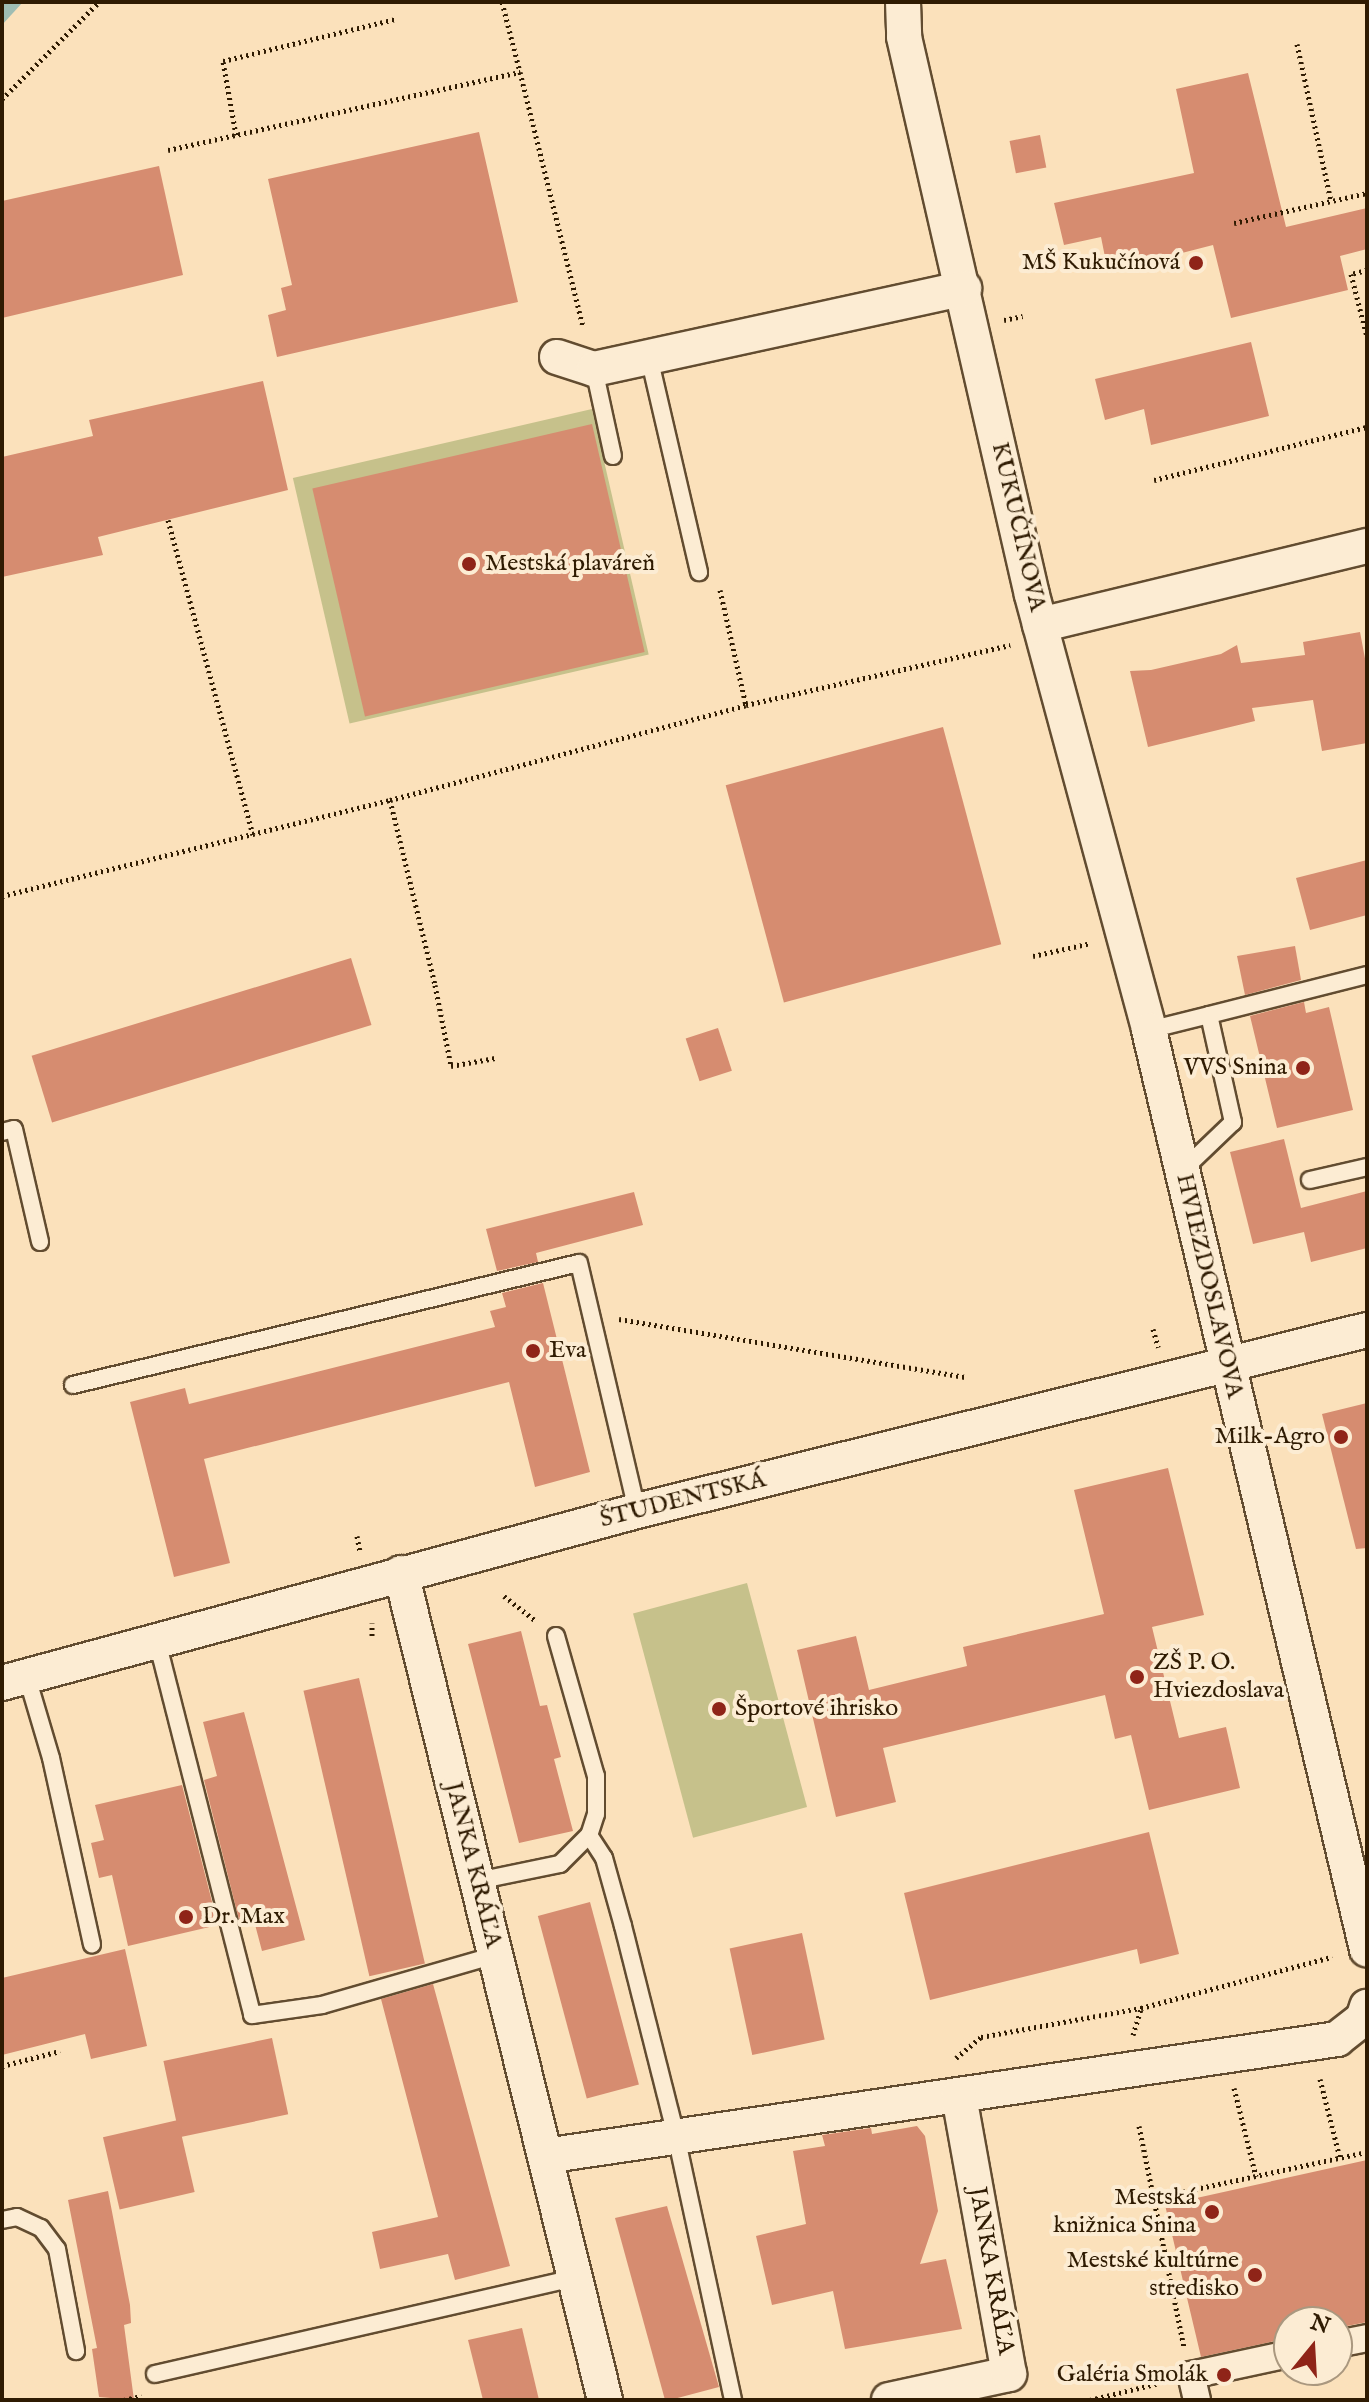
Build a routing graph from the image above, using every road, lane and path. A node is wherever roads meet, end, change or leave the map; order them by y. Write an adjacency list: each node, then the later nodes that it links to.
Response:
1 (99, 2): 7 (path)
2 (502, 2): 6 (path)
3 (903, 2): 14 (street, KUKUČÍNOVA)
4 (395, 19): 8 (path)
5 (1297, 44): 11 (path)
6 (520, 72): 8 (path); 18 (path)
7 (2, 99)
8 (236, 135): 9 (path)
9 (168, 150)
10 (1367, 193): 11 (path)
11 (1331, 201): 12 (path)
12 (1234, 223)
13 (1367, 270): 15 (path)
14 (964, 288): 17 (street); 25 (street, KUKUČÍNOVA)
15 (1367, 337)
16 (557, 357): 18 (street)
17 (649, 357): 18 (street); 24 (lane)
18 (594, 369): 20 (lane)
19 (1367, 427): 21 (path)
20 (613, 456)
21 (1154, 480)
22 (168, 520): 27 (path)
23 (1367, 546): 25 (street, KUKUČÍNOVA)
24 (699, 572)
25 (1042, 631): 26 (path); 31 (street, HVIEZDOSLAVOVA)
26 (390, 800): 27 (path); 32 (path)
27 (253, 835): 28 (path)
28 (2, 896)
29 (1367, 975): 30 (lane)
30 (1209, 1015): 31 (lane); 35 (lane)
31 (1149, 1030): 35 (street, HVIEZDOSLAVOVA)
32 (495, 1058)
33 (2, 1132): 37 (lane)
34 (1367, 1167): 36 (lane)
35 (1182, 1171): 42 (street, HVIEZDOSLAVOVA)
36 (1310, 1180)
37 (40, 1242)
38 (591, 1315): 43 (path); 44 (lane); 45 (lane)
39 (1153, 1329): 41 (path)
40 (1367, 1330): 42 (street, ŠTUDENTSKÁ)
41 (1159, 1349)
42 (1227, 1365): 45 (street, ŠTUDENTSKÁ); 57 (street, HVIEZDOSLAVOVA)
43 (965, 1377)
44 (73, 1385)
45 (637, 1511): 46 (street, ŠTUDENTSKÁ)
46 (401, 1573): 51 (street, ŠTUDENTSKÁ); 54 (street, JANKA KRÁĽA)
47 (504, 1596): 50 (path)
48 (372, 1623): 49 (path)
49 (372, 1636)
50 (556, 1636): 53 (lane)
51 (157, 1641): 52 (street, ŠTUDENTSKÁ); 58 (lane)
52 (14, 1680): 56 (lane)
53 (589, 1835): 54 (lane); 68 (lane)
54 (477, 1881): 58 (street, JANKA KRÁĽA)
55 (1331, 1941): 60 (path)
56 (92, 1945)
57 (1367, 1949)
58 (495, 1955): 70 (street, JANKA KRÁĽA)
59 (1367, 2007): 61 (street)
60 (1141, 2008): 62 (path); 66 (path)
61 (1325, 2041): 64 (street); 71 (path)
62 (1130, 2043)
63 (60, 2051): 65 (path)
64 (1227, 2056): 66 (street); 72 (path)
65 (2, 2066)
66 (954, 2079): 68 (street); 82 (street, JANKA KRÁĽA)
67 (1139, 2126): 73 (path)
68 (676, 2136): 70 (street); 81 (lane)
69 (1367, 2152): 71 (path)
70 (545, 2156): 75 (street, JANKA KRÁĽA)
71 (1340, 2158): 72 (path)
72 (1256, 2176): 73 (path)
73 (1154, 2198): 79 (path)
74 (2, 2220): 76 (lane)
75 (575, 2278): 78 (lane); 80 (street, JANKA KRÁĽA)
76 (76, 2351)
77 (1273, 2360): 79 (street)
78 (155, 2374)
79 (1194, 2388): 83 (path)
80 (605, 2400)
81 (733, 2400)
82 (889, 2400)
83 (1090, 2400)

